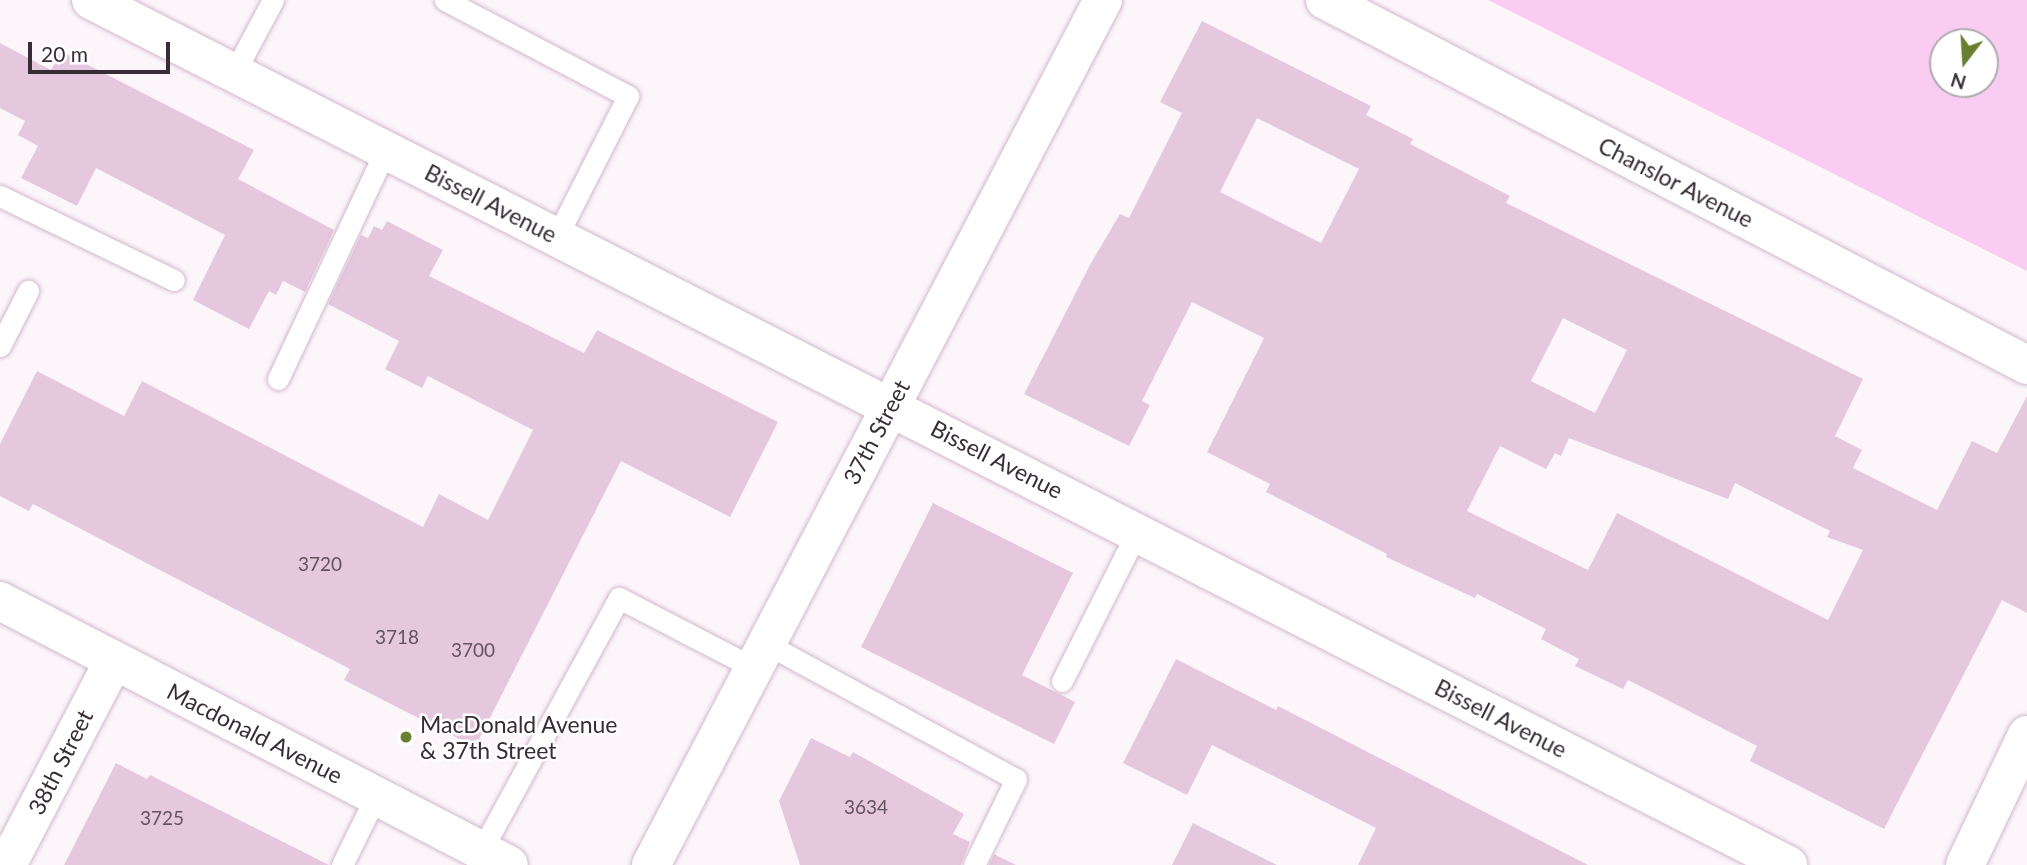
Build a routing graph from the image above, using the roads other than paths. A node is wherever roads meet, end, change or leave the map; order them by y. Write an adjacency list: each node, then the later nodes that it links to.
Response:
1 (91, 0): 6 (street, Bissell Avenue)
2 (273, 0): 6 (lane)
3 (445, 0): 9 (lane)
4 (1103, 0): 15 (street, 37th Street)
5 (1325, 0): 13 (street, Chanslor Avenue)
6 (234, 73): 7 (street, Bissell Avenue)
7 (386, 149): 9 (street, Bissell Avenue); 14 (lane)
8 (0, 196): 10 (lane)
9 (557, 236): 15 (street, Bissell Avenue)
10 (174, 280)
11 (28, 291): 12 (lane)
12 (0, 346)
13 (2027, 365)
14 (278, 379)
15 (891, 405): 16 (street, Bissell Avenue); 18 (street, 37th Street)
16 (1137, 532): 20 (lane); 28 (street, Bissell Avenue)
17 (0, 601): 19 (street, Macdonald Avenue)
18 (759, 655): 23 (lane); 26 (street, 37th Street); 27 (lane)
19 (114, 660): 22 (street, Macdonald Avenue); 24 (street, 38th Street)
20 (1062, 681)
21 (2027, 735): 29 (street)
22 (376, 796): 23 (street, Macdonald Avenue); 25 (lane)
23 (495, 858)
24 (7, 865)
25 (342, 865)
26 (651, 865)
27 (974, 865)
28 (1788, 865)
29 (1965, 865)

